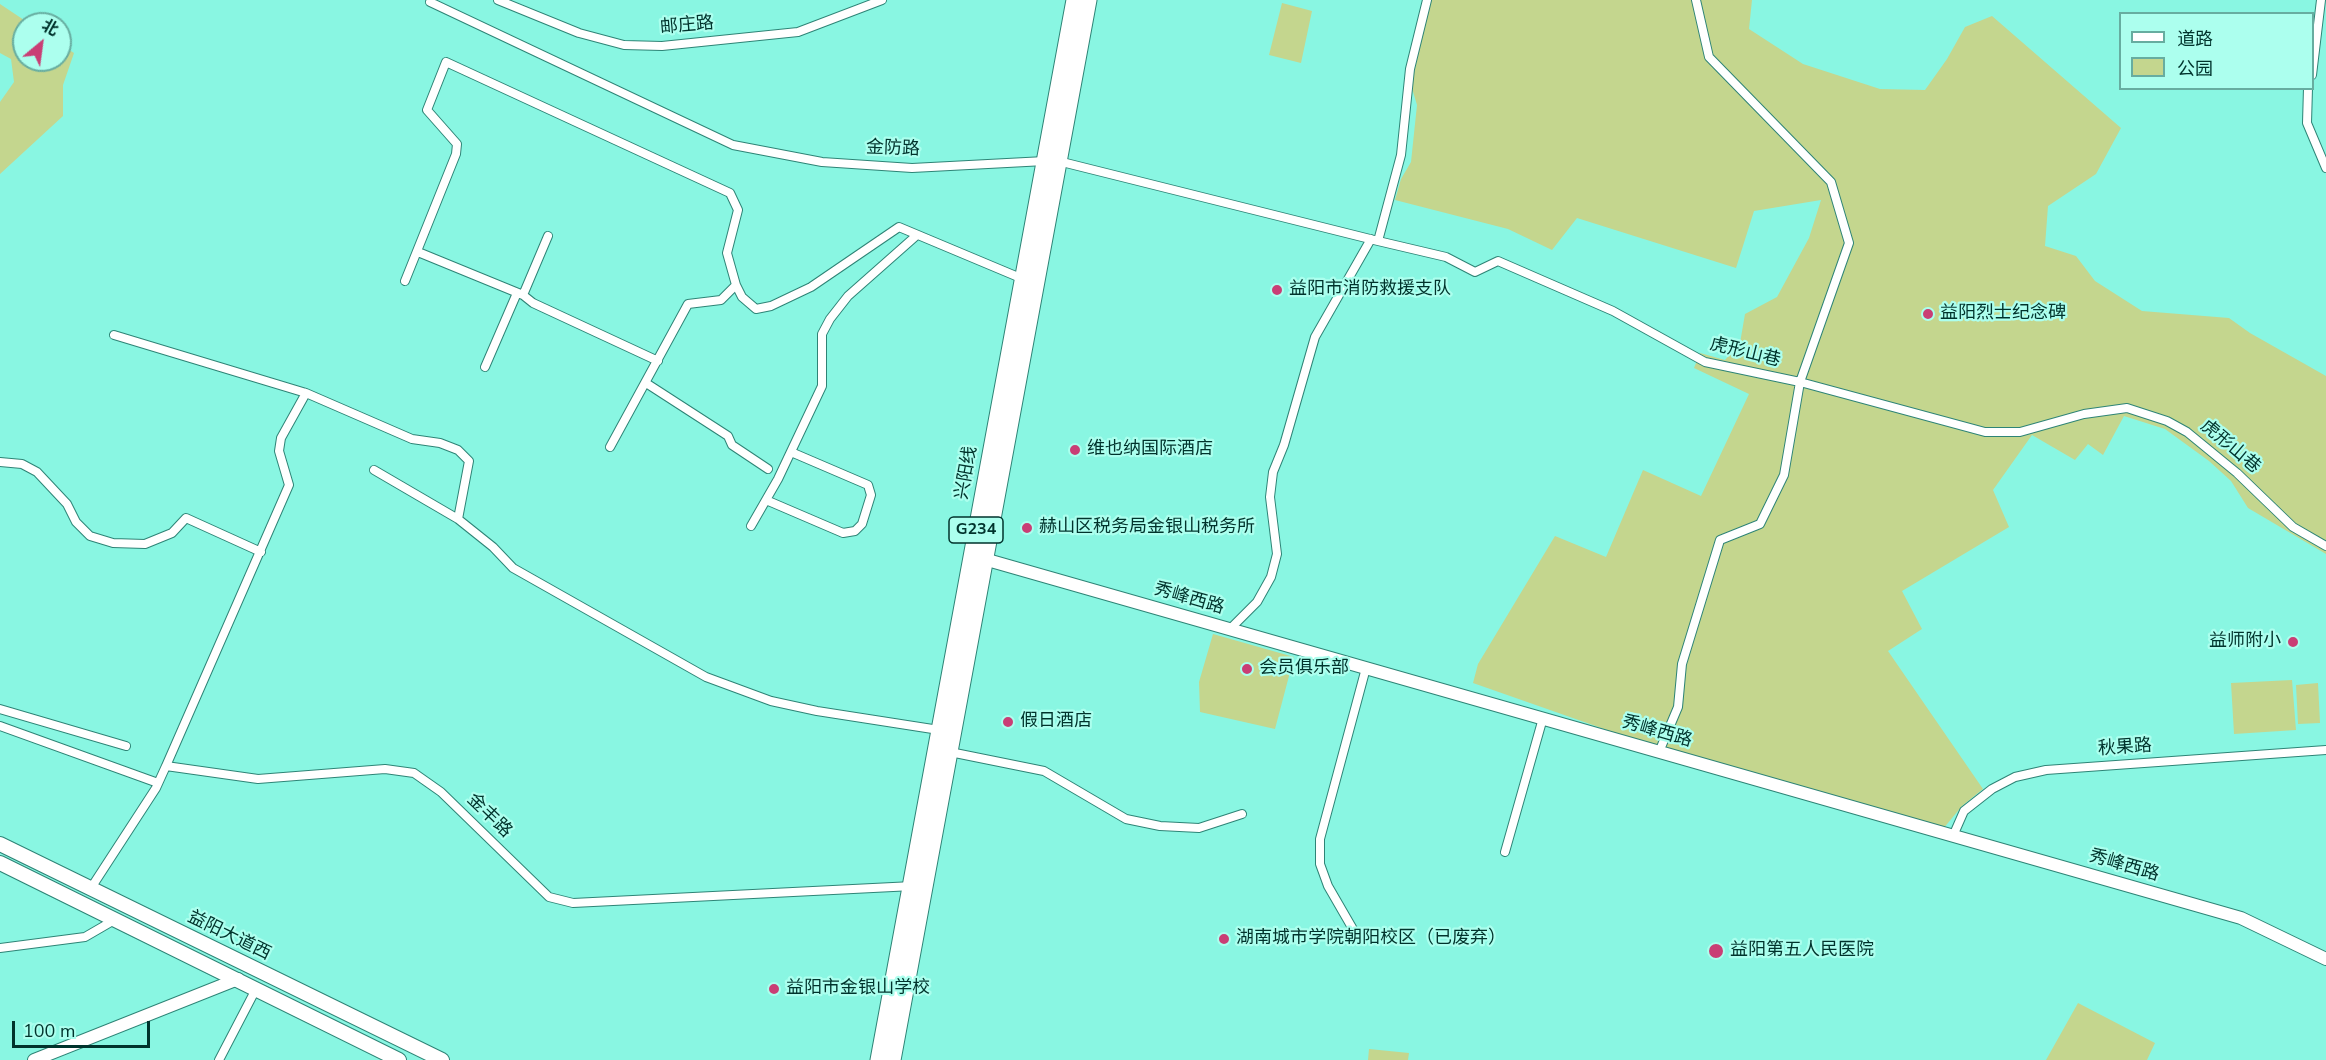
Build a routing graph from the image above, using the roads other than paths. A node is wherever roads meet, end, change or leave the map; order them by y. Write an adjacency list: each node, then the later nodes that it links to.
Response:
1 (498, 0): 2 (street, 邮庄路)
2 (881, 0)
3 (1074, 0): 11 (highway, 兴阳线 / G234)
4 (1089, 0): 11 (highway, 兴阳线 / G234)
5 (1427, 0): 15 (street)
6 (1696, 0): 24 (street)
7 (2321, 0): 9 (street)
8 (430, 1): 11 (street, 金防路)
9 (2314, 66)
10 (2308, 90): 12 (street)
11 (1052, 161): 15 (street, 金防路); 17 (highway, 兴阳线 / G234); 37 (highway, 兴阳线 / G234)
12 (2326, 168)
13 (917, 235): 17 (street); 19 (street); 28 (street)
14 (548, 236): 20 (street)
15 (1375, 240): 24 (street, 虎形山巷); 38 (street)
16 (418, 252): 18 (street); 19 (street); 20 (street)
17 (1023, 279): 37 (highway, 兴阳线 / G234)
18 (405, 281)
19 (736, 285): 22 (street)
20 (520, 294): 22 (street); 23 (street)
21 (114, 335): 26 (street)
22 (658, 361): 25 (street)
23 (485, 368)
24 (1800, 382): 35 (street, 虎形山巷); 47 (street)
25 (646, 383): 27 (street); 30 (street)
26 (306, 393): 33 (street); 36 (street)
27 (610, 447)
28 (791, 452): 32 (street); 32 (street)
29 (0, 462): 36 (street)
30 (768, 469)
31 (374, 470): 33 (street)
32 (766, 500): 34 (street)
33 (458, 519): 43 (street)
34 (751, 526)
35 (2326, 546)
36 (261, 552): 48 (street)
37 (978, 558): 38 (street, 秀峰西路); 43 (highway, 兴阳线 / G234); 46 (highway, 兴阳线 / G234)
38 (1230, 629): 39 (street, 秀峰西路)
39 (1366, 668): 41 (street, 秀峰西路); 58 (street)
40 (0, 709): 44 (street)
41 (1543, 718): 47 (street, 秀峰西路); 53 (street)
42 (0, 726): 49 (street)
43 (939, 730): 55 (highway, 兴阳线 / G234)
44 (126, 746)
45 (2326, 750): 51 (street, 秋果路)
46 (950, 752): 50 (street); 55 (highway, 兴阳线 / G234)
47 (1659, 752): 51 (street, 秀峰西路)
48 (166, 766): 49 (street); 55 (street, 金丰路)
49 (158, 783): 56 (street)
50 (1242, 814)
51 (1953, 836): 60 (street, 秀峰西路)
52 (0, 844): 56 (main road, 益阳大道西)
53 (1505, 852)
54 (0, 863): 57 (main road, 益阳大道西)
55 (918, 886): 68 (highway, 兴阳线 / G234); 69 (highway, 兴阳线 / G234)
56 (91, 888): 67 (main road, 益阳大道西)
57 (116, 920): 59 (street); 61 (main road, 益阳大道西)
58 (1354, 931)
59 (0, 948)
60 (2326, 959)
61 (238, 979): 62 (main road, 益阳大道西); 63 (street)
62 (256, 989): 65 (street); 66 (main road, 益阳大道西)
63 (57, 1056): 64 (street)
64 (34, 1060)
65 (219, 1060)
66 (399, 1060)
67 (442, 1060)
68 (878, 1060)
69 (893, 1060)

